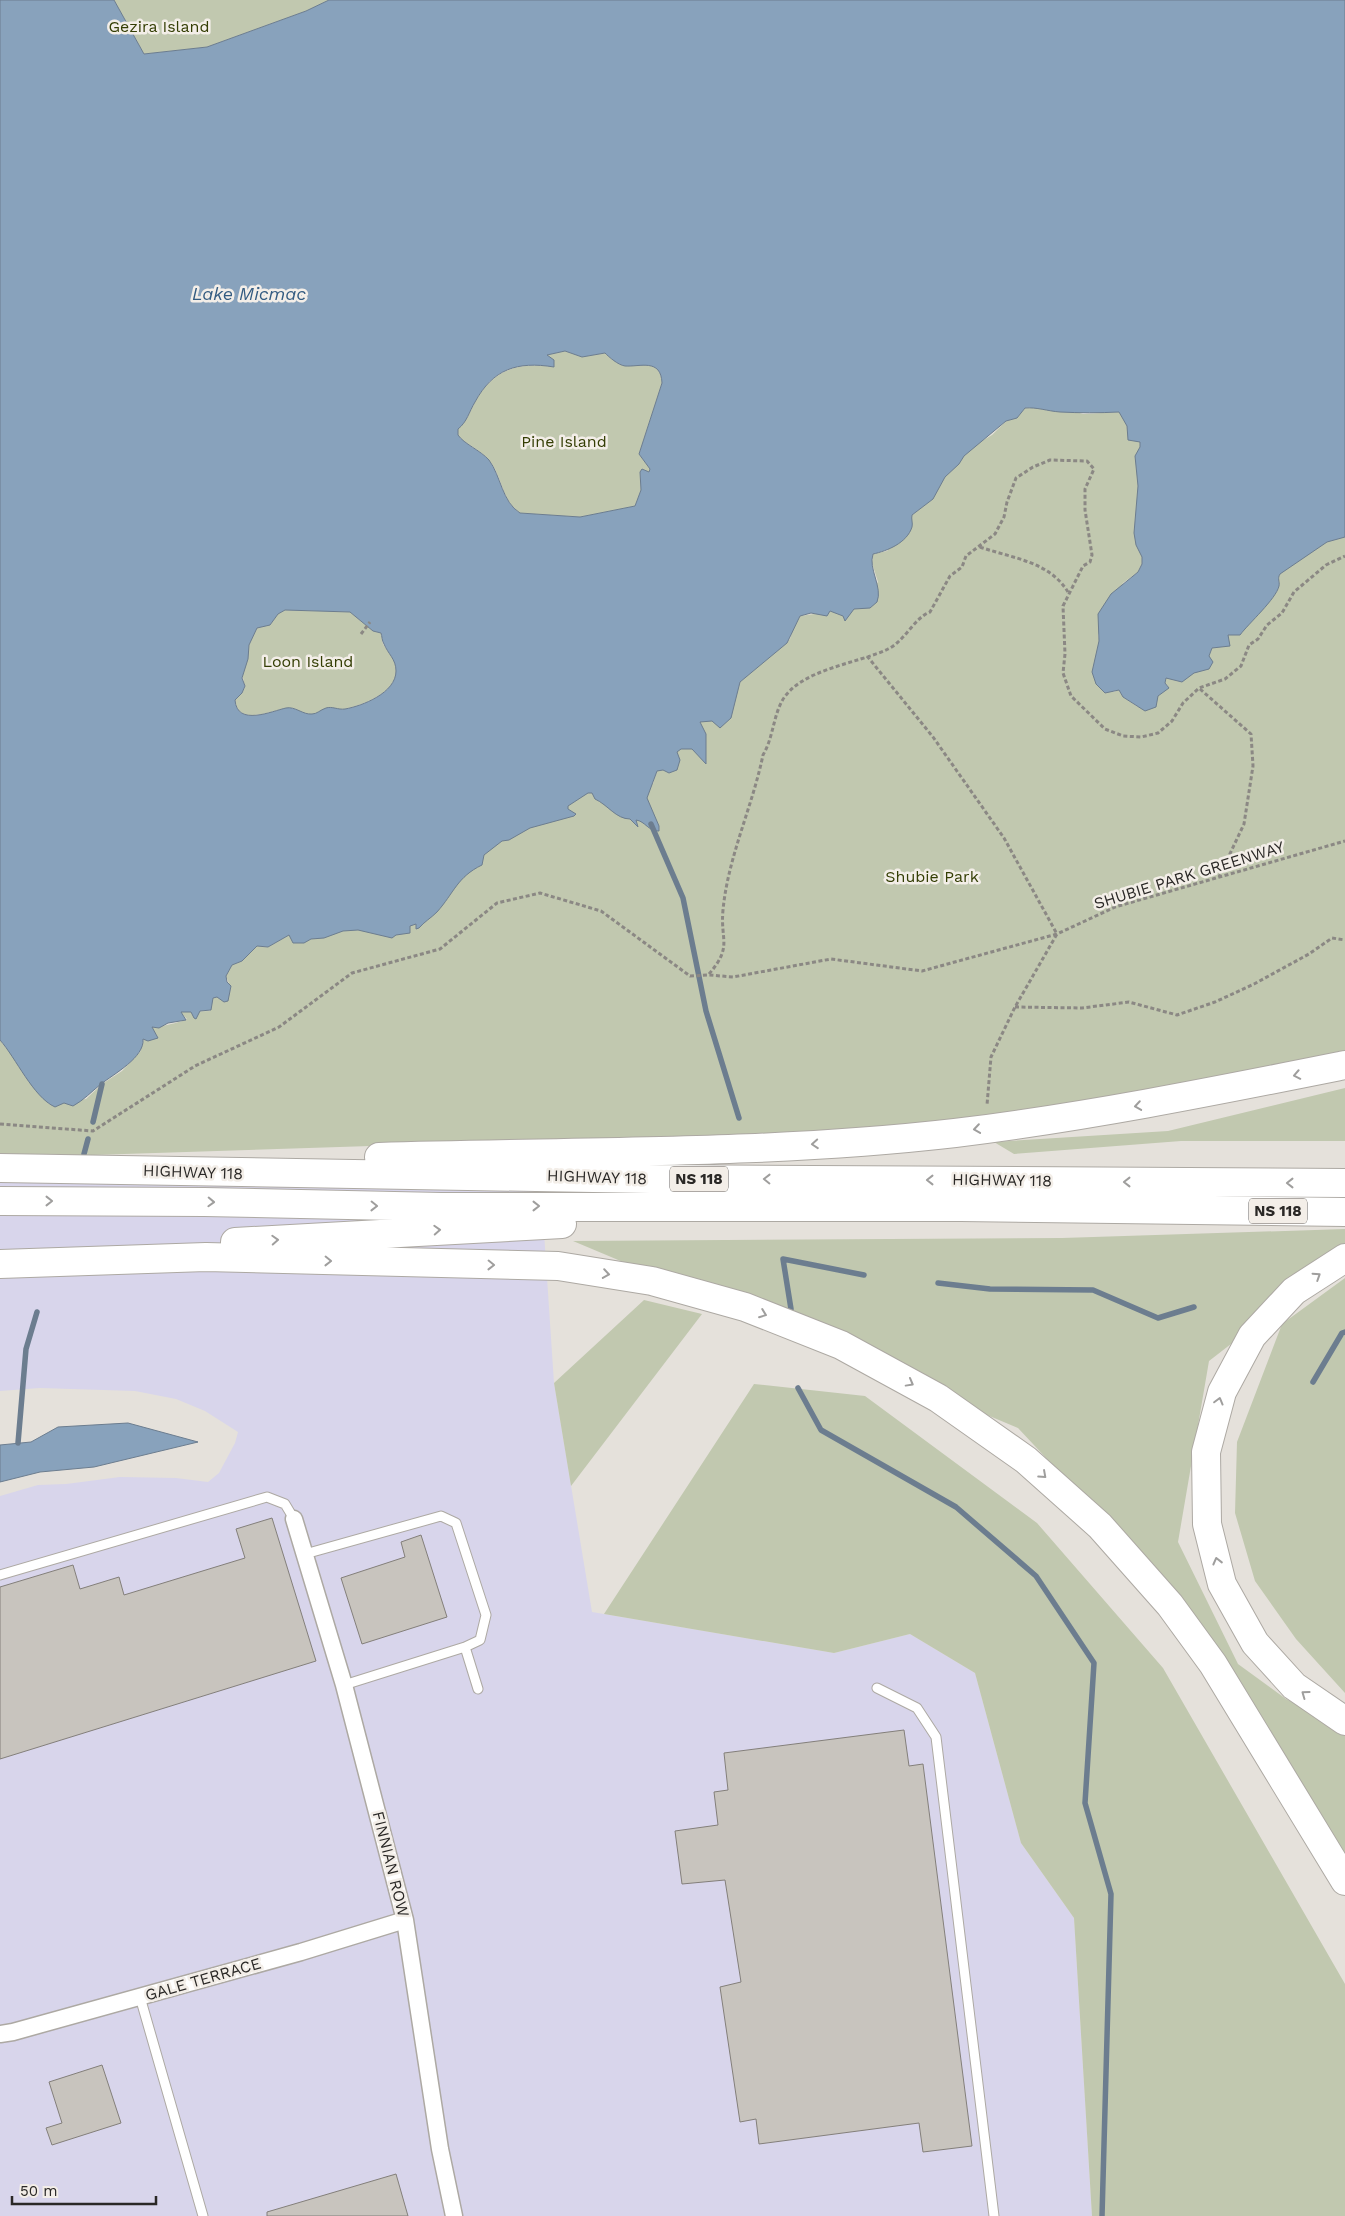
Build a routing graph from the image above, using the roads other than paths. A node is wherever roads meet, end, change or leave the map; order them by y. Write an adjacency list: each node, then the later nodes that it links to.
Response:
1 (1345, 1065): 3 (highway, one-way to 3)
2 (0, 1168): 3 (highway, HIGHWAY 118 / NS 118)
3 (60, 1168): 4 (highway, HIGHWAY 118 / NS 118, one-way to 3)
4 (1343, 1182)
5 (0, 1201): 6 (highway, HIGHWAY 118 / NS 118, one-way to 6)
6 (1211, 1210): 7 (highway, HIGHWAY 118 / NS 118); 9 (highway, one-way to 6)
7 (1345, 1212)
8 (1345, 1258): 18 (highway, one-way to 8)
9 (52, 1261): 10 (highway); 19 (highway, one-way to 19)
10 (0, 1264)
11 (294, 1518): 12 (street, FINNIAN ROW); 13 (lane)
12 (305, 1554): 14 (lane); 15 (street, FINNIAN ROW)
13 (0, 1575)
14 (465, 1648): 15 (lane); 17 (lane)
15 (344, 1685): 20 (street, FINNIAN ROW)
16 (877, 1688): 25 (lane)
17 (478, 1689)
18 (1345, 1721)
19 (1345, 1881)
20 (406, 1920): 21 (street, GALE TERRACE); 24 (street, FINNIAN ROW)
21 (140, 1997): 22 (street, GALE TERRACE); 23 (lane)
22 (0, 2034)
23 (203, 2216)
24 (454, 2216)
25 (994, 2216)

